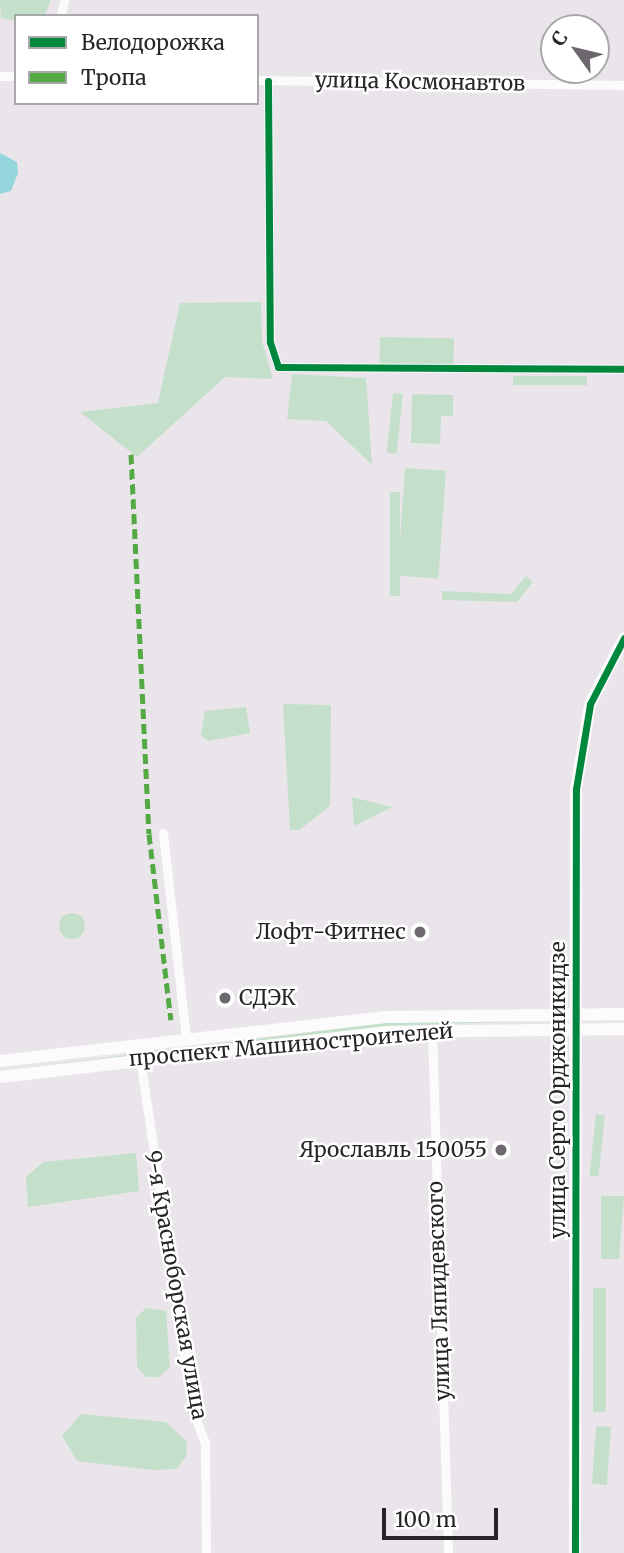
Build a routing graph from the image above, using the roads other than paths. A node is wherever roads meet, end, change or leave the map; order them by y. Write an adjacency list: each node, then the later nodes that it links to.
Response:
1 (259, 80): 2 (street, улица Космонавтов)
2 (268, 80): 3 (street, улица Космонавтов); 4 (street)
3 (624, 85)
4 (624, 369)
5 (624, 638): 7 (main road, улица Серго Орджоникидзе)
6 (163, 833): 12 (street)
7 (575, 1014): 8 (main road, проспект Машиностроителей); 10 (main road, улица Серго Орджоникидзе); 12 (main road, проспект Машиностроителей)
8 (624, 1014)
9 (432, 1029): 10 (main road, проспект Машиностроителей); 13 (main road, проспект Машиностроителей); 17 (street, улица Ляпидевского)
10 (575, 1029): 11 (main road, проспект Машиностроителей); 18 (main road, улица Серго Орджоникидзе)
11 (624, 1029)
12 (186, 1038): 14 (main road, проспект Машиностроителей)
13 (140, 1059): 15 (main road, проспект Машиностроителей); 16 (street, 9-я Красноборская улица)
14 (0, 1062)
15 (0, 1077)
16 (206, 1553)
17 (448, 1553)
18 (575, 1553)

